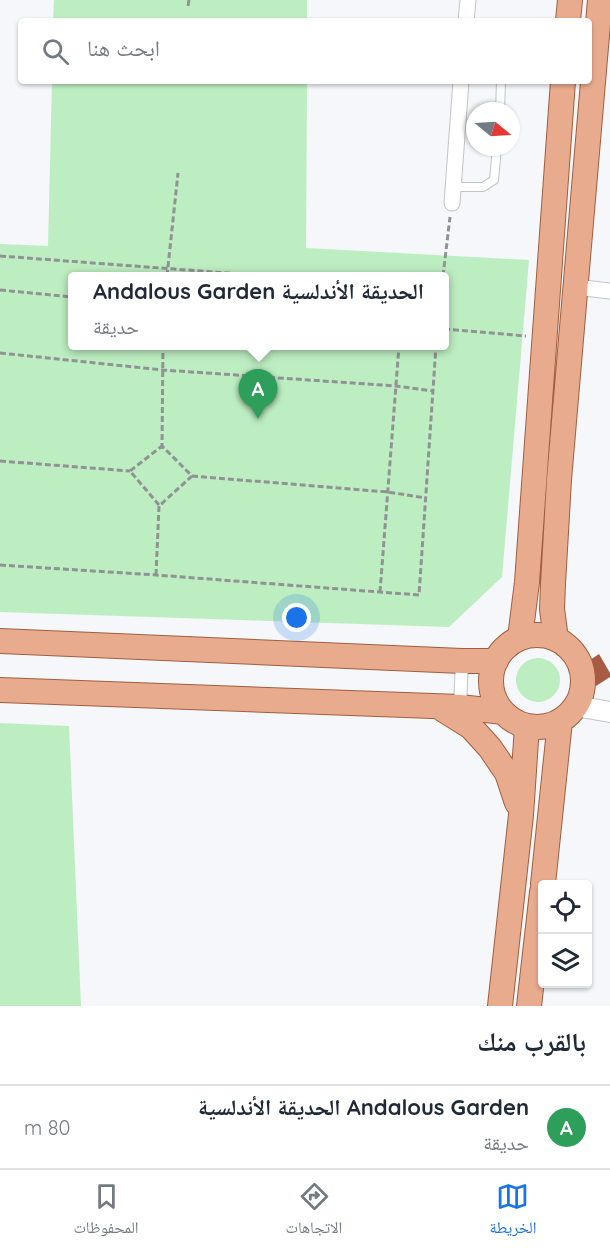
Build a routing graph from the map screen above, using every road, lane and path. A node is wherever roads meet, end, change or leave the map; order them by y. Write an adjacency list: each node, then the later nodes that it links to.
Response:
1 (189, 0): 5 (path)
2 (468, 0): 6 (street)
3 (570, 0): 7 (main road)
4 (600, 0): 8 (main road)
5 (188, 6)
6 (467, 18)
7 (568, 18)
8 (603, 42): 21 (main road)
9 (461, 84): 15 (street)
10 (501, 84): 12 (lane)
11 (563, 84): 26 (main road)
12 (500, 102)
13 (496, 156): 15 (lane)
14 (178, 173): 18 (path)
15 (453, 187): 16 (street)
16 (452, 203): 20 (path)
17 (0, 256): 18 (path)
18 (168, 270): 19 (path)
19 (201, 272)
20 (443, 272)
21 (575, 287): 23 (street); 43 (main road)
22 (0, 290): 24 (path)
23 (610, 291)
24 (68, 297)
25 (449, 329): 26 (path)
26 (545, 338): 43 (main road)
27 (163, 350): 31 (path)
28 (399, 350): 32 (path)
29 (436, 350): 33 (path)
30 (0, 353): 31 (path)
31 (163, 370): 32 (path); 34 (path)
32 (396, 386): 33 (path); 38 (path)
33 (433, 391): 39 (path)
34 (162, 446): 36 (path); 37 (path)
35 (0, 461): 36 (path)
36 (130, 471): 40 (path)
37 (192, 476): 38 (path); 40 (path)
38 (388, 492): 39 (path); 44 (path)
39 (426, 498): 44 (path)
40 (159, 506): 42 (path)
41 (0, 565): 42 (path)
42 (156, 575): 44 (path)
43 (540, 583): 45 (main road); 46 (main road)
44 (380, 592)
45 (520, 638): 46 (main road); 49 (main road)
46 (556, 639): 54 (main road)
47 (0, 641): 48 (main road)
48 (462, 661): 49 (main road); 51 (street)
49 (495, 661): 52 (main road)
50 (0, 690): 51 (main road)
51 (448, 707): 52 (main road); 57 (main road)
52 (503, 712): 55 (main road)
53 (610, 712): 54 (street)
54 (568, 713): 55 (main road); 56 (main road)
55 (526, 726): 56 (main road)
56 (540, 768): 57 (main road); 58 (main road)
57 (520, 815): 60 (main road)
58 (543, 880)
59 (538, 933): 61 (main road)
60 (500, 1006)
61 (529, 1006)

